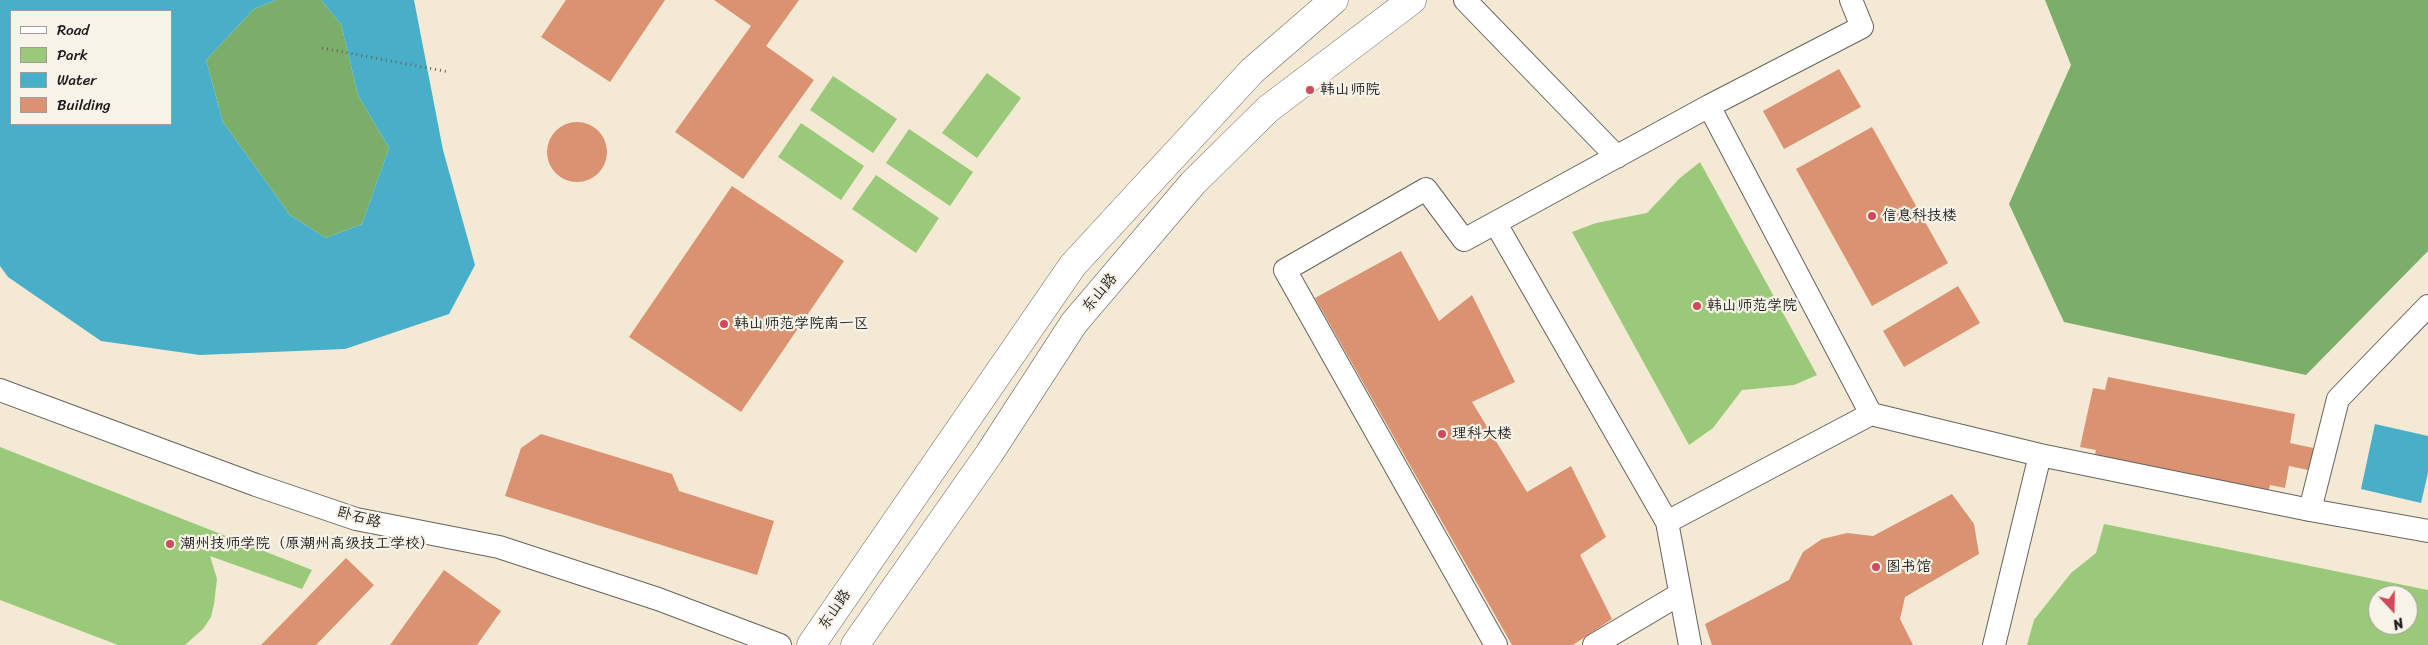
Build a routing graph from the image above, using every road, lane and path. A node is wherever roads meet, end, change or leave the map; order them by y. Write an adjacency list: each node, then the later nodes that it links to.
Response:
1 (1334, 0): 21 (main road, 东山路)
2 (1412, 0): 22 (main road, 东山路)
3 (1465, 0): 8 (street)
4 (1851, 0): 7 (street)
5 (322, 48): 6 (path)
6 (449, 72)
7 (1709, 106): 8 (street); 12 (street)
8 (1617, 157): 9 (street)
9 (1496, 224): 15 (street); 23 (street)
10 (2428, 306): 14 (street)
11 (0, 390): 20 (street, 卧石路)
12 (1871, 414): 13 (street); 15 (street)
13 (2040, 455): 14 (street); 26 (street)
14 (2310, 510): 16 (street)
15 (1667, 522): 19 (street)
16 (2375, 522): 17 (street); 18 (street)
17 (2428, 531)
18 (2428, 542)
19 (1680, 594): 24 (street); 25 (street)
20 (780, 645)
21 (811, 645)
22 (855, 645)
23 (1496, 645)
24 (1594, 645)
25 (1690, 645)
26 (1994, 645)

